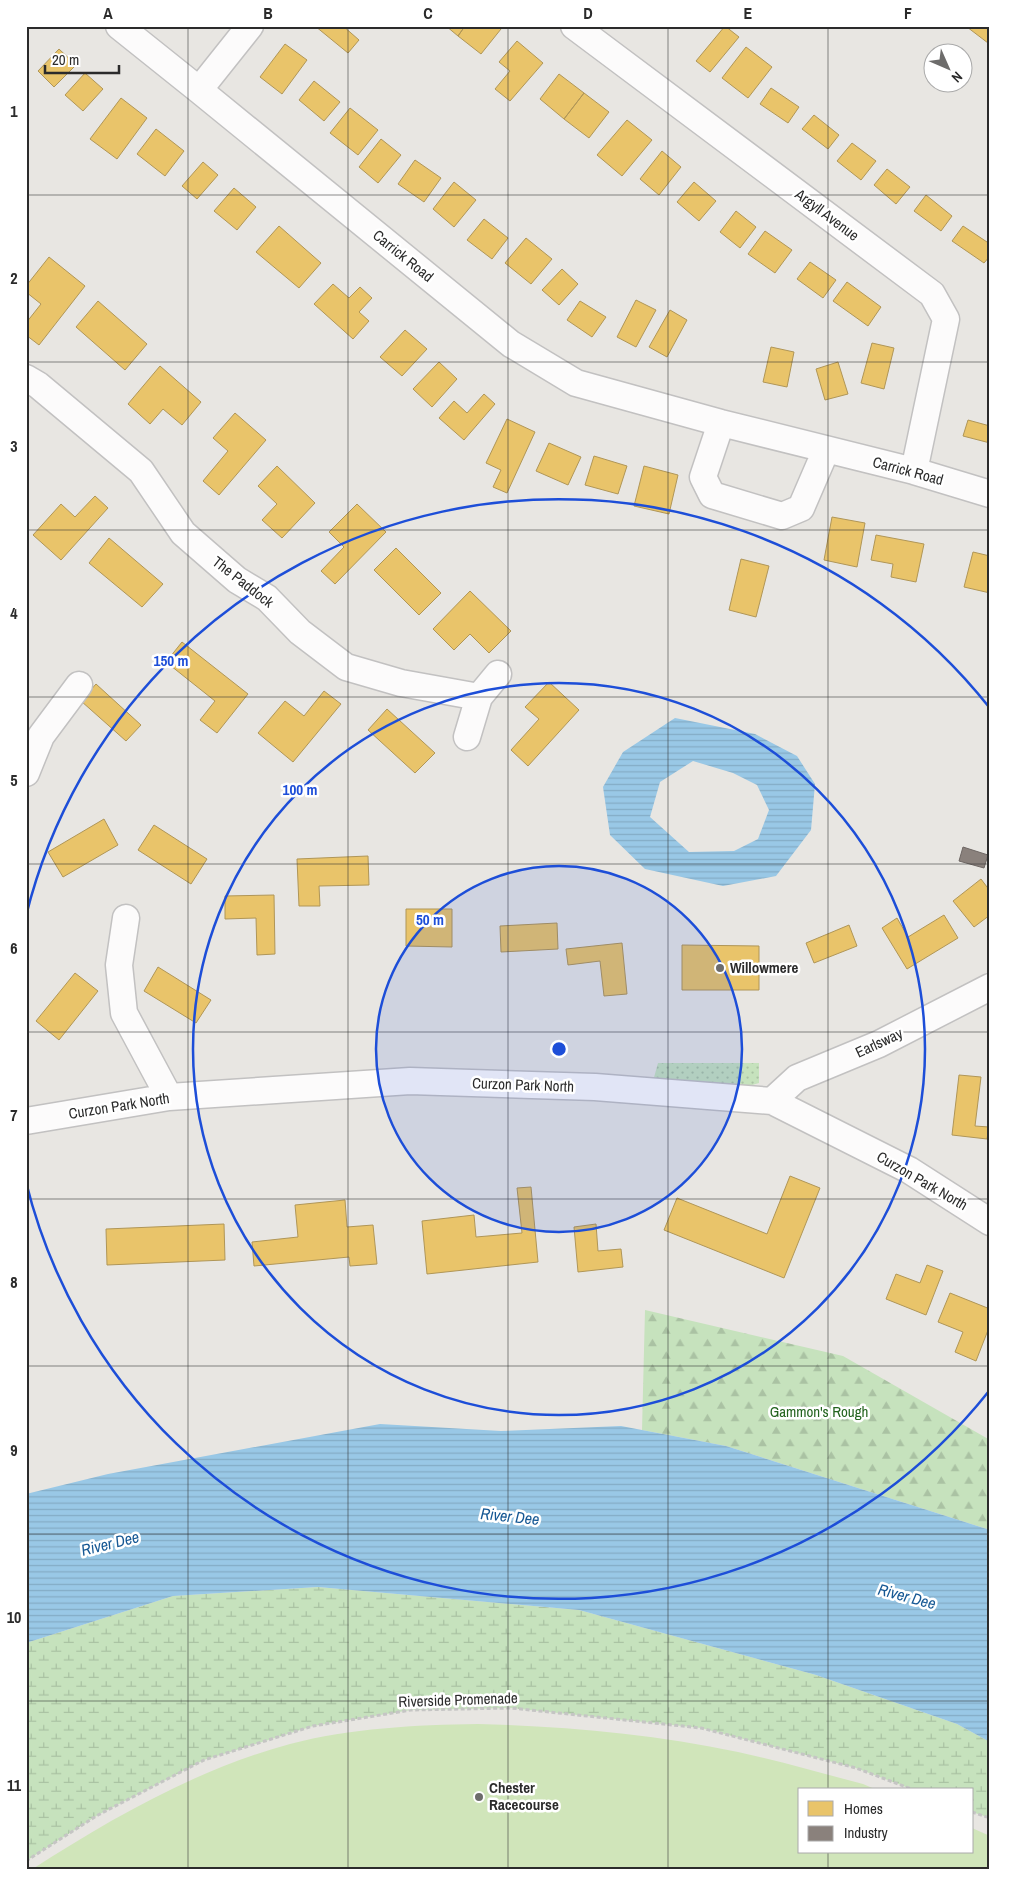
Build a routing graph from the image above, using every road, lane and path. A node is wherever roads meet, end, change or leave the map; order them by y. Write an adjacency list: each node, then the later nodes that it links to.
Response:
1 (119, 26): 4 (street, Carrick Road)
2 (250, 26): 4 (street)
3 (574, 26): 8 (street, Argyll Avenue)
4 (199, 90): 6 (street, Carrick Road)
5 (26, 378): 12 (street, The Paddock)
6 (721, 424): 7 (street, Carrick Road); 7 (street)
7 (826, 450): 8 (street, Carrick Road)
8 (914, 471): 9 (street, Carrick Road)
9 (990, 494)
10 (498, 674): 12 (street)
11 (79, 685): 14 (street)
12 (479, 698): 13 (street)
13 (467, 737)
14 (26, 773)
15 (126, 918): 17 (street)
16 (990, 987): 18 (street, Earlsway)
17 (169, 1097): 18 (street, Curzon Park North); 19 (street, Curzon Park North)
18 (772, 1101): 20 (street, Curzon Park North)
19 (26, 1121)
20 (990, 1222)
21 (909, 1788): 24 (path, Riverside Promenade)
22 (974, 1813): 23 (path)
23 (990, 1818)
24 (26, 1861)

